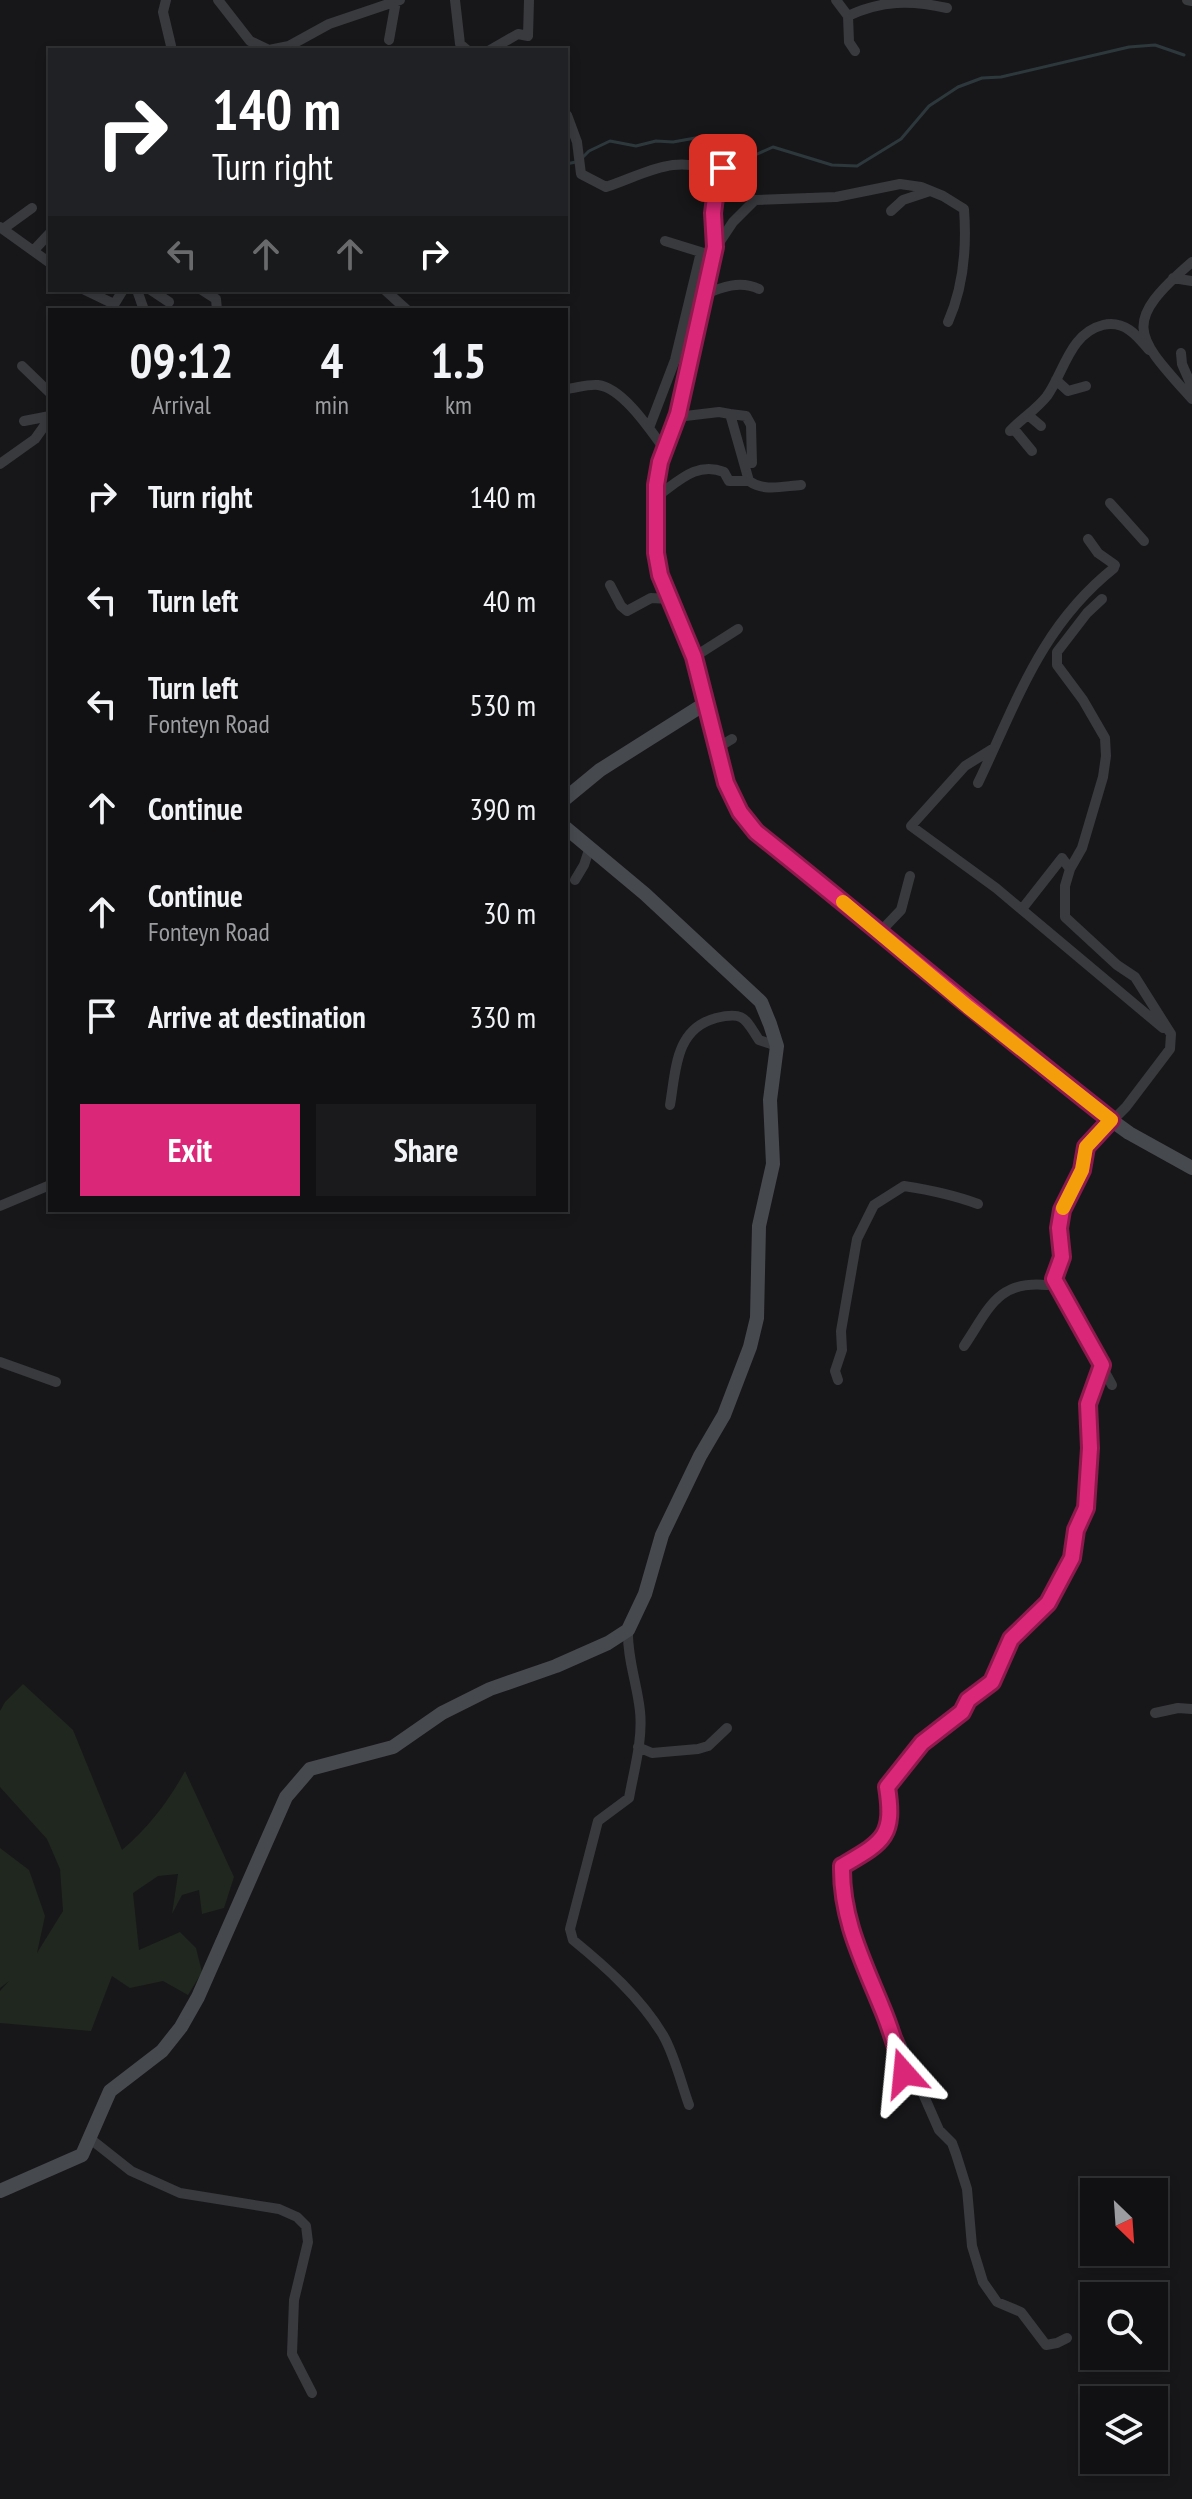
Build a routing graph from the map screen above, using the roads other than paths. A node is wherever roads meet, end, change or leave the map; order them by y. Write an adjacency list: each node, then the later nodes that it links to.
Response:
1 (166, 0): 13 (street)
2 (218, 0): 14 (street)
3 (455, 0): 16 (street)
4 (529, 0): 17 (street)
5 (836, 0): 11 (street)
6 (894, 0): 8 (street); 10 (street)
7 (398, 1): 9 (street); 12 (street)
8 (871, 3): 11 (street)
9 (371, 5): 15 (street)
10 (947, 8)
11 (848, 16): 18 (street)
12 (389, 40)
13 (172, 48)
14 (265, 48)
15 (279, 48)
16 (465, 48)
17 (494, 48)
18 (855, 51)
19 (568, 118): 21 (street)
20 (726, 146): 21 (street)
21 (721, 174): 29 (street)
22 (930, 191): 24 (street); 29 (street); 45 (street)
23 (32, 208): 25 (street)
24 (891, 211)
25 (2, 232): 28 (street)
26 (48, 235): 28 (street)
27 (665, 241): 30 (street)
28 (34, 250): 31 (street)
29 (715, 251): 30 (street); 40 (street)
30 (701, 252): 62 (street)
31 (48, 261)
32 (1192, 262): 33 (street)
33 (1173, 278): 34 (street); 46 (street)
34 (1192, 281)
35 (759, 289): 40 (street)
36 (88, 292): 42 (street)
37 (154, 292): 41 (street)
38 (205, 292): 43 (street)
39 (387, 292): 44 (street)
40 (703, 295): 58 (street)
41 (169, 302)
42 (113, 307)
43 (217, 308)
44 (405, 308)
45 (948, 322)
46 (1149, 350): 49 (street); 54 (street)
47 (1181, 353): 51 (street)
48 (22, 366): 53 (street)
49 (1056, 380): 50 (street); 56 (street)
50 (1086, 386)
51 (1192, 387)
52 (568, 389): 62 (street)
53 (48, 391)
54 (1192, 399)
55 (730, 414): 58 (street); 65 (street); 67 (street)
56 (1028, 415): 61 (street); 64 (street)
57 (48, 417): 60 (street)
58 (677, 417): 63 (street)
59 (48, 420): 66 (street)
60 (24, 421)
61 (1041, 426)
62 (649, 428): 63 (street)
63 (665, 450): 69 (street)
64 (1032, 451)
65 (752, 463)
66 (0, 464)
67 (749, 481): 68 (street); 69 (street)
68 (801, 485)
69 (656, 497): 74 (street)
70 (1110, 503): 72 (street)
71 (1088, 539): 81 (street)
72 (1144, 541)
73 (610, 585): 74 (street)
74 (670, 599): 77 (street)
75 (1102, 599): 86 (street)
76 (738, 629): 77 (street)
77 (694, 657): 78 (street)
78 (706, 703): 80 (street); 83 (street)
79 (732, 739): 80 (street)
80 (717, 748): 90 (street)
81 (994, 748): 82 (street); 89 (street)
82 (978, 783)
83 (568, 796)
84 (568, 830): 85 (street)
85 (590, 847): 88 (street); 92 (street)
86 (1070, 869): 89 (street); 91 (street)
87 (910, 876): 90 (street)
88 (575, 880)
89 (1022, 909): 91 (street)
90 (881, 931): 94 (street)
91 (1171, 1034): 94 (street)
92 (777, 1046): 93 (street); 106 (street)
93 (670, 1105)
94 (1111, 1120): 95 (street); 99 (street)
95 (1192, 1168)
96 (48, 1186): 98 (street)
97 (978, 1204): 103 (street)
98 (0, 1206)
99 (1054, 1279): 100 (street); 102 (street)
100 (964, 1346)
101 (0, 1362): 104 (street)
102 (1102, 1365): 105 (street); 111 (street)
103 (838, 1380)
104 (56, 1382)
105 (1112, 1385)
106 (628, 1630): 110 (street); 114 (street)
107 (1192, 1709): 108 (street)
108 (1155, 1713)
109 (727, 1728): 110 (street)
110 (638, 1747): 113 (street)
111 (883, 2009): 112 (street); 116 (street)
112 (904, 2073)
113 (689, 2105)
114 (88, 2137): 115 (street); 117 (street)
115 (0, 2191)
116 (1067, 2338)
117 (312, 2393)

